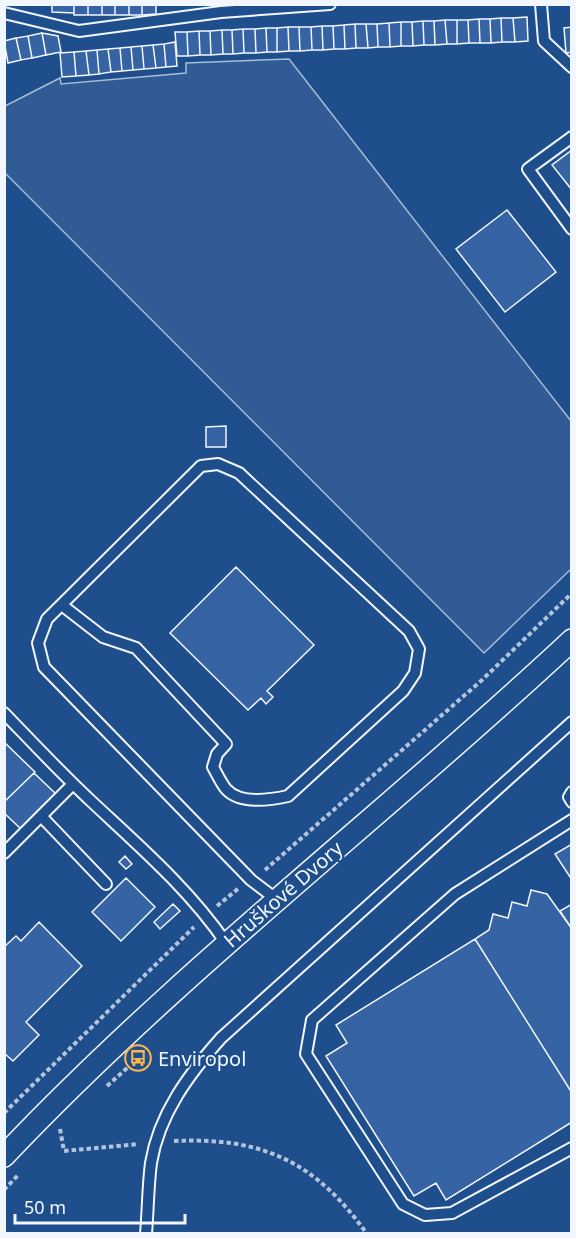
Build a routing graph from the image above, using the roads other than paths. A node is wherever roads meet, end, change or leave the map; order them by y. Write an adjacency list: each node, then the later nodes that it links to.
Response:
1 (330, 4): 3 (lane)
2 (541, 4): 4 (lane)
3 (4, 13)
4 (572, 68)
5 (572, 137): 6 (lane)
6 (572, 229)
7 (63, 606): 7 (lane); 18 (lane)
8 (572, 640): 18 (street, Hruškové Dvory)
9 (4, 713): 11 (lane)
10 (572, 722): 22 (lane)
11 (73, 784): 14 (lane); 19 (lane)
12 (572, 792): 13 (lane)
13 (572, 802)
14 (41, 816): 16 (lane); 17 (lane)
15 (572, 820): 20 (lane)
16 (4, 853)
17 (106, 884)
18 (276, 899): 19 (street, Hruškové Dvory)
19 (226, 943): 21 (street, Hruškové Dvory)
20 (572, 1148)
21 (4, 1156)
22 (146, 1233)

